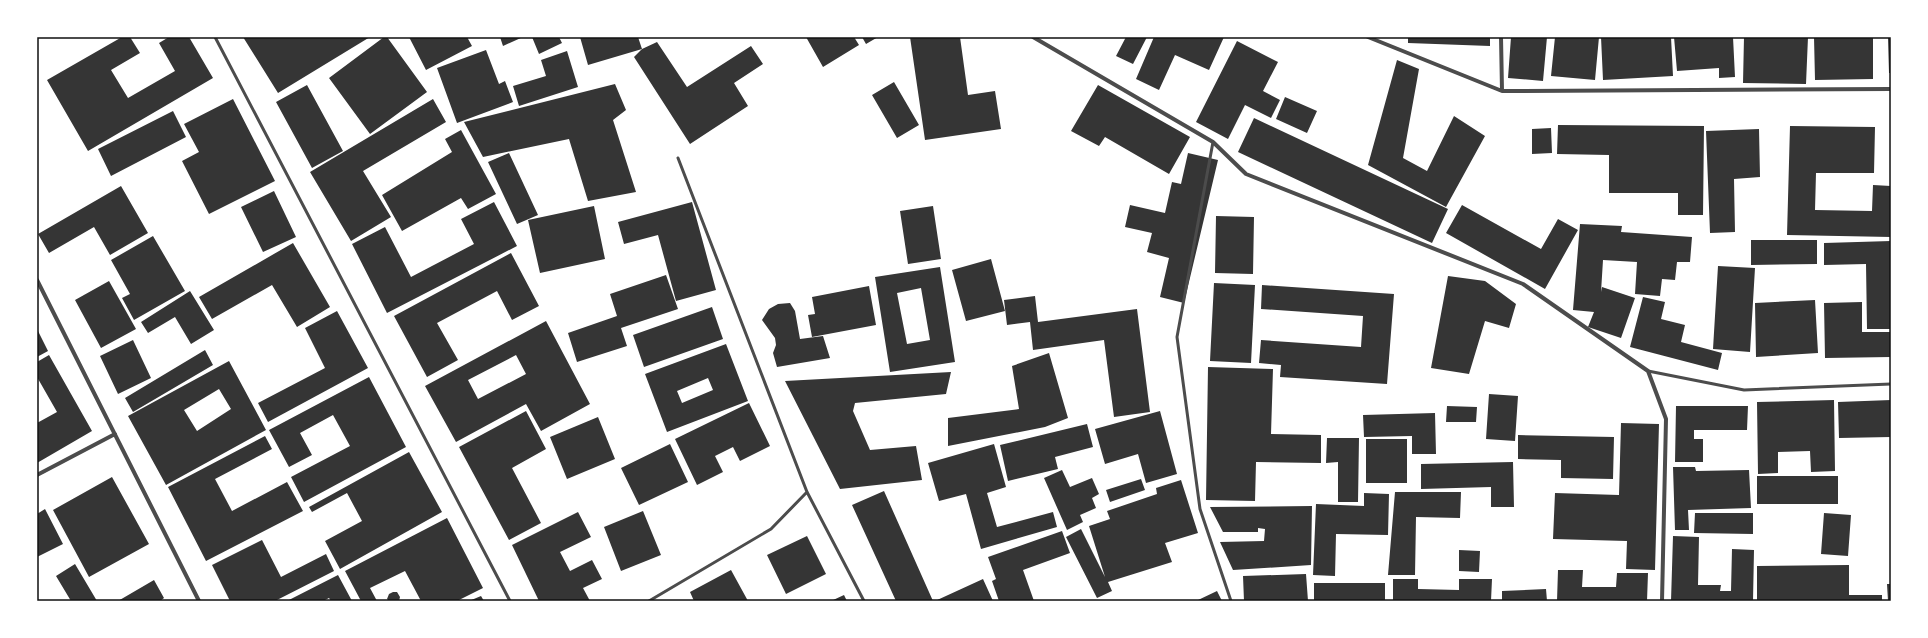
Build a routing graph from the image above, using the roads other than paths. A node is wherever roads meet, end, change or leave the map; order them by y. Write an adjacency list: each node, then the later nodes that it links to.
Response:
1 (215, 37): 16 (lane)
2 (1033, 37): 7 (street)
3 (1368, 37): 6 (street)
4 (1501, 37): 6 (street)
5 (1891, 89): 6 (street)
6 (1502, 91)
7 (1213, 142): 10 (street); 19 (lane)
8 (678, 158): 14 (lane)
9 (37, 280): 12 (street)
10 (1648, 371): 11 (lane); 20 (street)
11 (1891, 384)
12 (115, 434): 13 (street); 15 (street)
13 (37, 475)
14 (806, 492): 17 (lane); 18 (lane)
15 (199, 601)
16 (510, 601)
17 (649, 601)
18 (864, 601)
19 (1231, 601)
20 (1662, 601)

